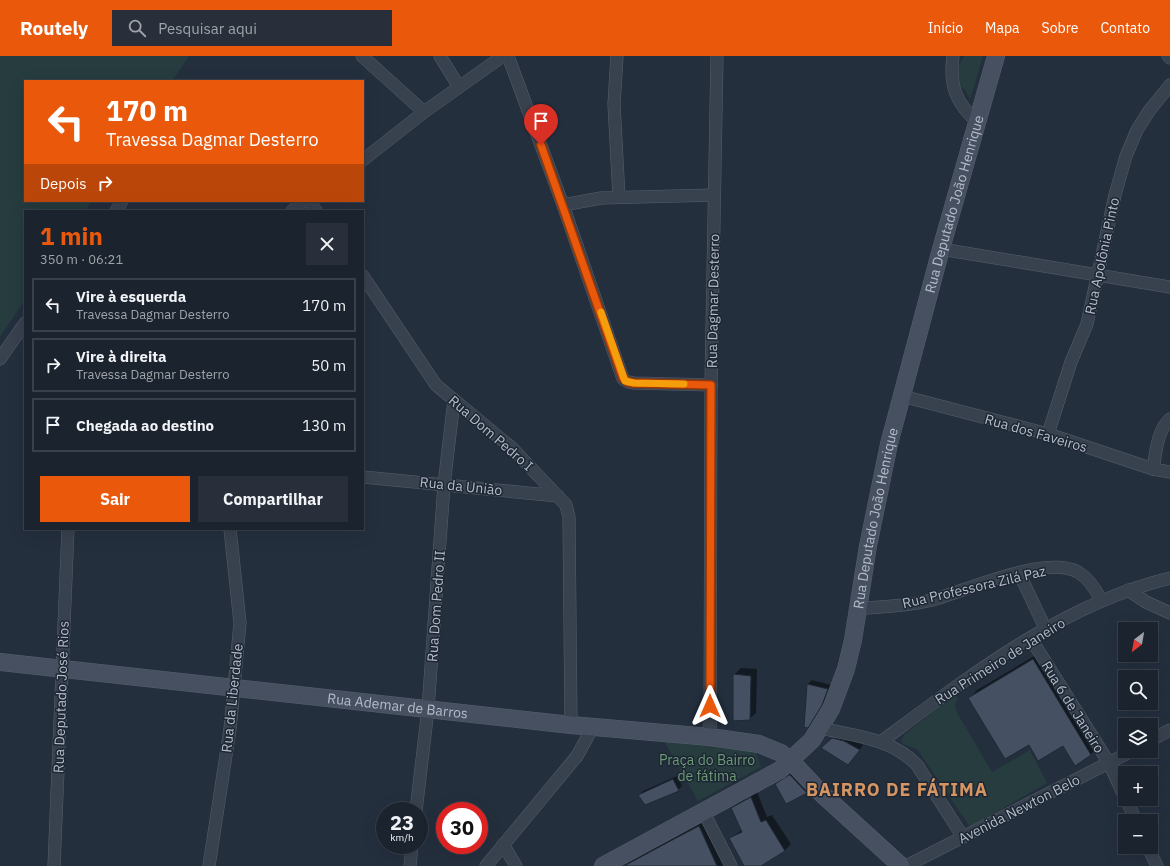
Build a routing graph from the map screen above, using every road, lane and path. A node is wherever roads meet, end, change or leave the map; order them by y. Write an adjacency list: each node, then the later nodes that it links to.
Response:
1 (362, 56): 13 (street)
2 (440, 56): 12 (street)
3 (503, 56): 12 (street)
4 (508, 56): 19 (street)
5 (617, 56): 17 (street)
6 (716, 56): 16 (street, Rua Dagmar Desterro)
7 (953, 56): 14 (street)
8 (996, 56): 14 (main road, Rua Deputado João Henrique)
9 (1168, 56): 10 (street)
10 (1170, 58)
11 (1170, 85): 22 (street, Rua Apolônia Pinto)
12 (459, 87): 13 (street)
13 (424, 112): 15 (street)
14 (978, 123): 21 (main road, Rua Deputado João Henrique)
15 (364, 159)
16 (714, 195): 17 (street); 27 (street, Rua Dagmar Desterro)
17 (619, 197): 19 (street)
18 (302, 202): 20 (street)
19 (563, 205): 27 (street)
20 (293, 210)
21 (941, 249): 22 (street); 28 (main road, Rua Deputado João Henrique)
22 (1099, 274): 24 (street); 31 (street, Rua Apolônia Pinto)
23 (364, 277): 29 (street, Rua Dom Pedro I)
24 (1170, 287)
25 (24, 324): 26 (street)
26 (0, 359)
27 (711, 385): 56 (street, Rua Dagmar Desterro)
28 (902, 396): 31 (street, Rua dos Faveiros); 43 (main road, Rua Deputado João Henrique)
29 (454, 400): 35 (street, Rua Dom Pedro II); 36 (street, Rua Dom Pedro I)
30 (1170, 419): 32 (street)
31 (1048, 434): 32 (street, Rua dos Faveiros)
32 (1153, 469): 33 (street, Rua dos Faveiros)
33 (1170, 472)
34 (364, 477): 35 (street, Rua da União)
35 (444, 485): 36 (street, Rua da União); 50 (street, Rua Dom Pedro II)
36 (558, 496): 51 (street, Rua Dom Pedro I)
37 (68, 530): 48 (street, Rua Deputado José Rios)
38 (230, 530): 49 (street, Rua da Liberdade)
39 (1019, 573): 42 (street, Rua Professora Zilá Paz); 43 (street, Rua Professora Zilá Paz); 45 (street)
40 (1170, 578): 41 (street)
41 (1128, 590): 42 (street); 44 (street)
42 (1102, 600): 45 (street, Rua Primeiro de Janeiro)
43 (858, 609): 53 (main road, Rua Deputado João Henrique)
44 (1170, 613)
45 (1046, 630): 46 (street, Rua Primeiro de Janeiro)
46 (1031, 639): 57 (street, Rua Primeiro de Janeiro); 60 (street, Rua 6 de Janeiro)
47 (0, 662): 48 (main road, Rua Ademar de Barros)
48 (61, 669): 49 (main road, Rua Ademar de Barros); 68 (street, Rua Deputado José Rios)
49 (235, 687): 50 (main road, Rua Ademar de Barros); 69 (street, Rua da Liberdade)
50 (428, 709): 51 (main road, Rua Ademar de Barros); 62 (street, Rua Dom Pedro II)
51 (571, 725): 52 (main road, Rua Ademar de Barros)
52 (593, 727): 56 (main road, Rua Ademar de Barros); 65 (street)
53 (820, 728): 57 (street); 59 (main road, Rua Deputado João Henrique)
54 (1170, 730): 55 (street)
55 (1158, 736)
56 (710, 737): 59 (main road, Rua Ademar de Barros)
57 (882, 741): 64 (street)
58 (1119, 758): 60 (street, Avenida Newton Belo)
59 (791, 761): 63 (main road, Rua Deputado João Henrique); 75 (main road, Rua Ademar de Barros)
60 (1109, 763): 61 (street, Rua 6 de Janeiro); 64 (street, Avenida Newton Belo)
61 (1118, 783)
62 (417, 802)
63 (703, 811): 73 (main road, Rua Deputado João Henrique); 74 (street)
64 (963, 837): 76 (street, Avenida Newton Belo)
65 (504, 844): 71 (street); 72 (street)
66 (411, 854): 70 (street)
67 (1151, 854): 77 (street)
68 (54, 866)
69 (209, 866)
70 (410, 866)
71 (486, 866)
72 (516, 866)
73 (603, 866)
74 (731, 866)
75 (901, 866)
76 (906, 866)
77 (1157, 866)

